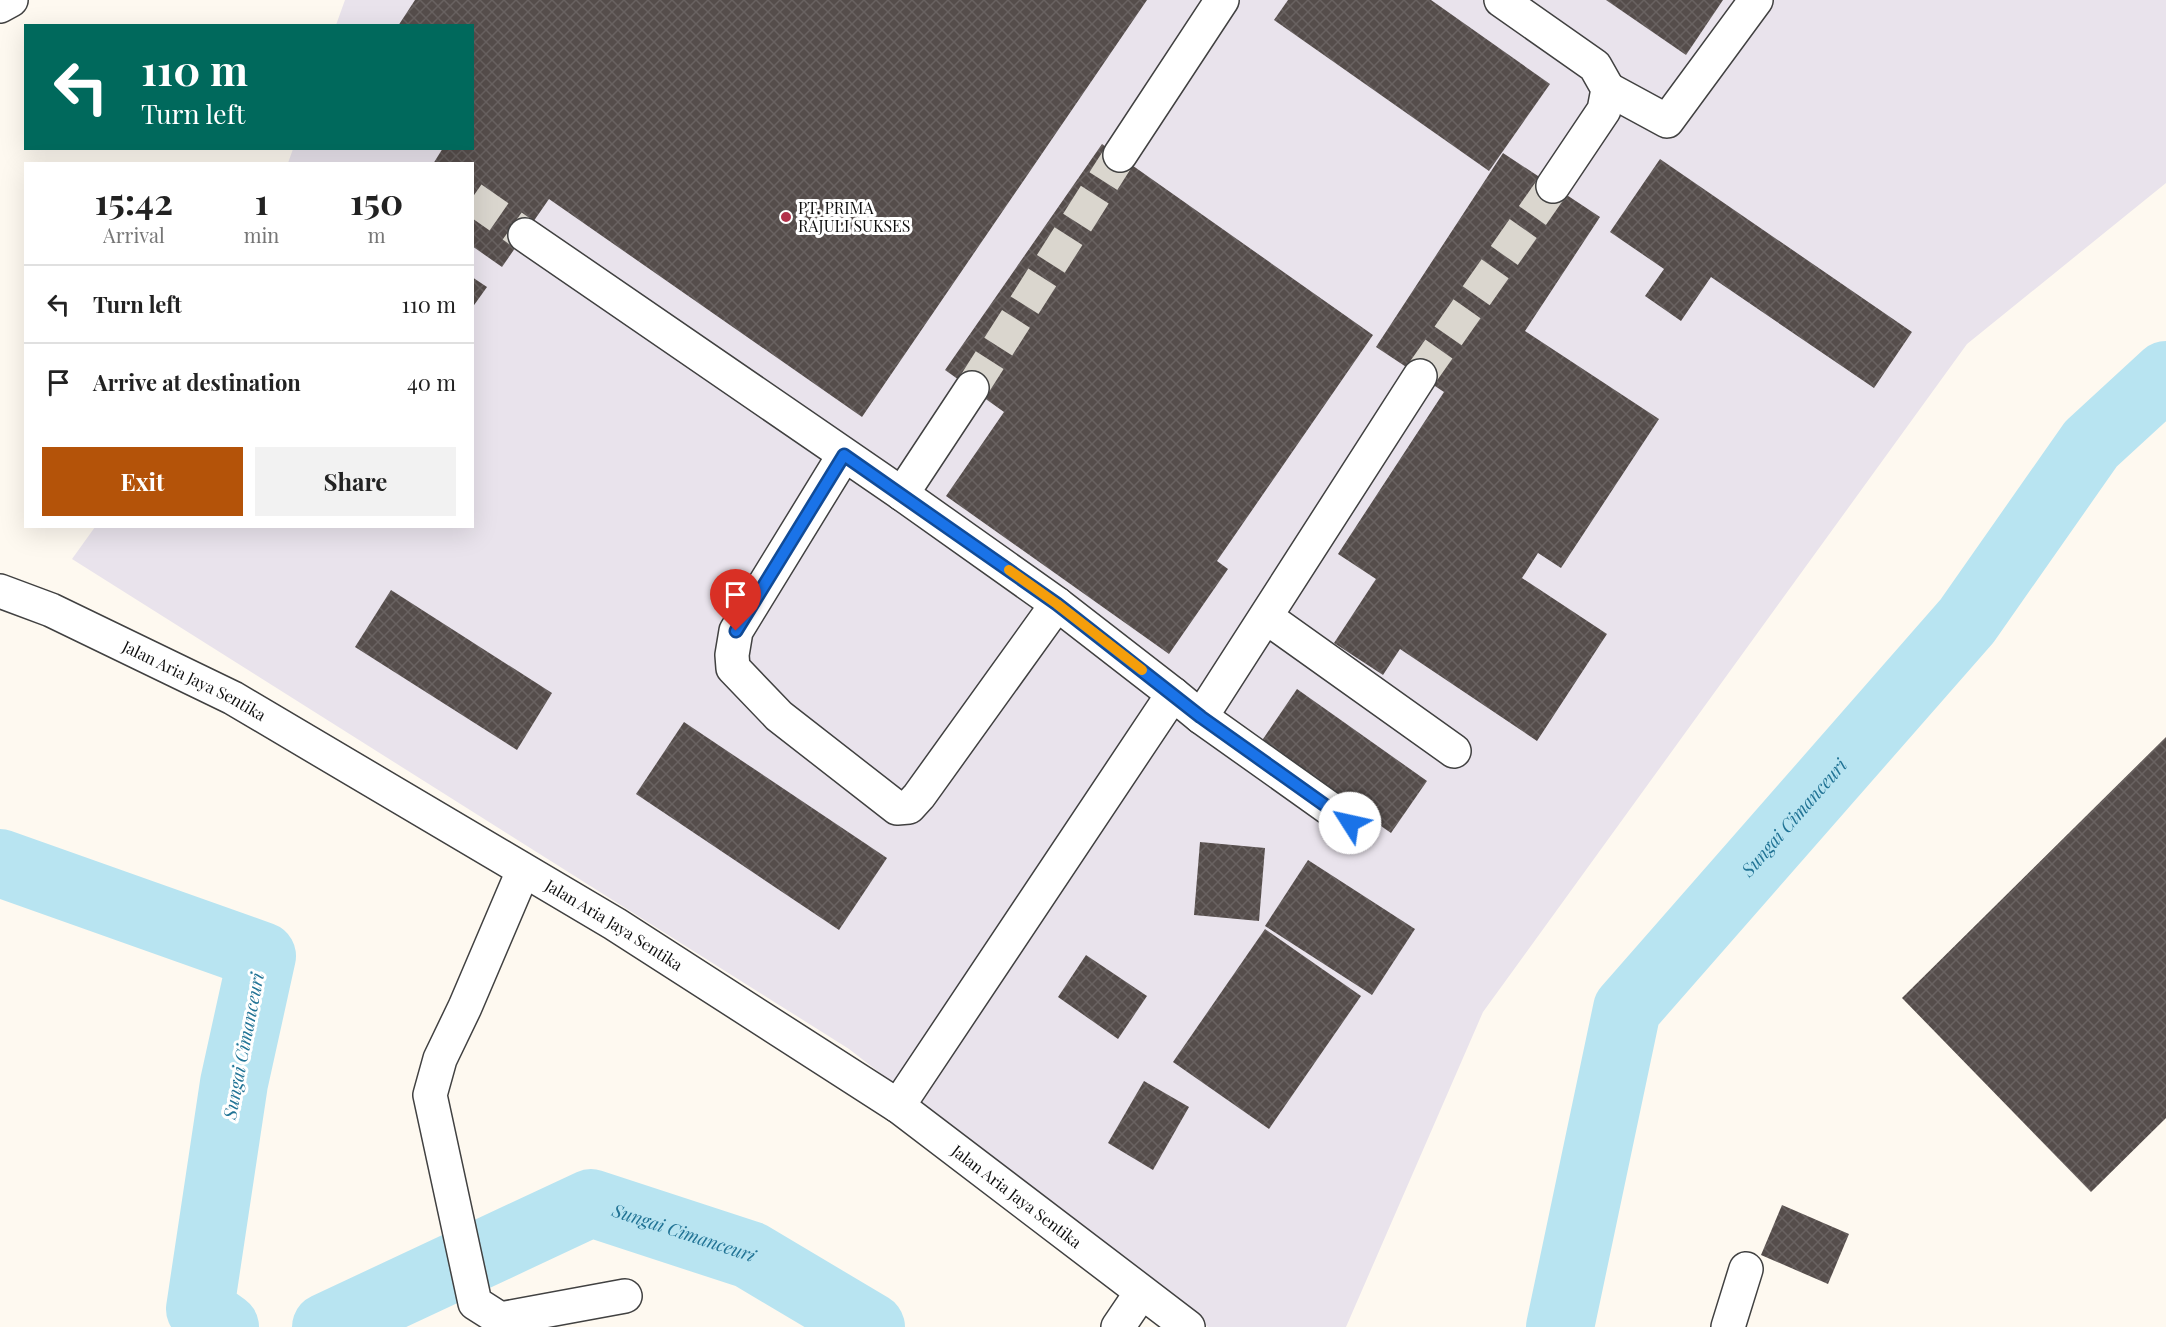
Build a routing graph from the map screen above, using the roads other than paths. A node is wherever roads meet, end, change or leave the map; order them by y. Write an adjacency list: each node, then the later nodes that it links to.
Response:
1 (11, 0): 5 (street)
2 (1222, 0): 7 (street)
3 (1501, 0): 6 (street)
4 (1756, 0): 6 (street)
5 (0, 6)
6 (1608, 89): 8 (street)
7 (1120, 155)
8 (1553, 186)
9 (525, 235): 12 (street)
10 (1420, 376): 16 (street)
11 (972, 388): 13 (street)
12 (844, 455): 13 (street); 15 (street)
13 (902, 494): 15 (street)
14 (0, 591): 21 (street, Jalan Aria Jaya Sentika)
15 (1057, 604): 17 (street)
16 (1266, 617): 18 (street); 19 (street)
17 (1173, 694): 18 (street); 22 (street)
18 (1201, 717): 20 (street)
19 (1454, 751)
20 (1350, 823)
21 (523, 871): 22 (street, Jalan Aria Jaya Sentika); 25 (street)
22 (898, 1106): 24 (street, Jalan Aria Jaya Sentika)
23 (1746, 1269): 28 (street)
24 (1141, 1293): 26 (street); 27 (street, Jalan Aria Jaya Sentika)
25 (625, 1296)
26 (1118, 1327)
27 (1188, 1327)
28 (1728, 1327)

